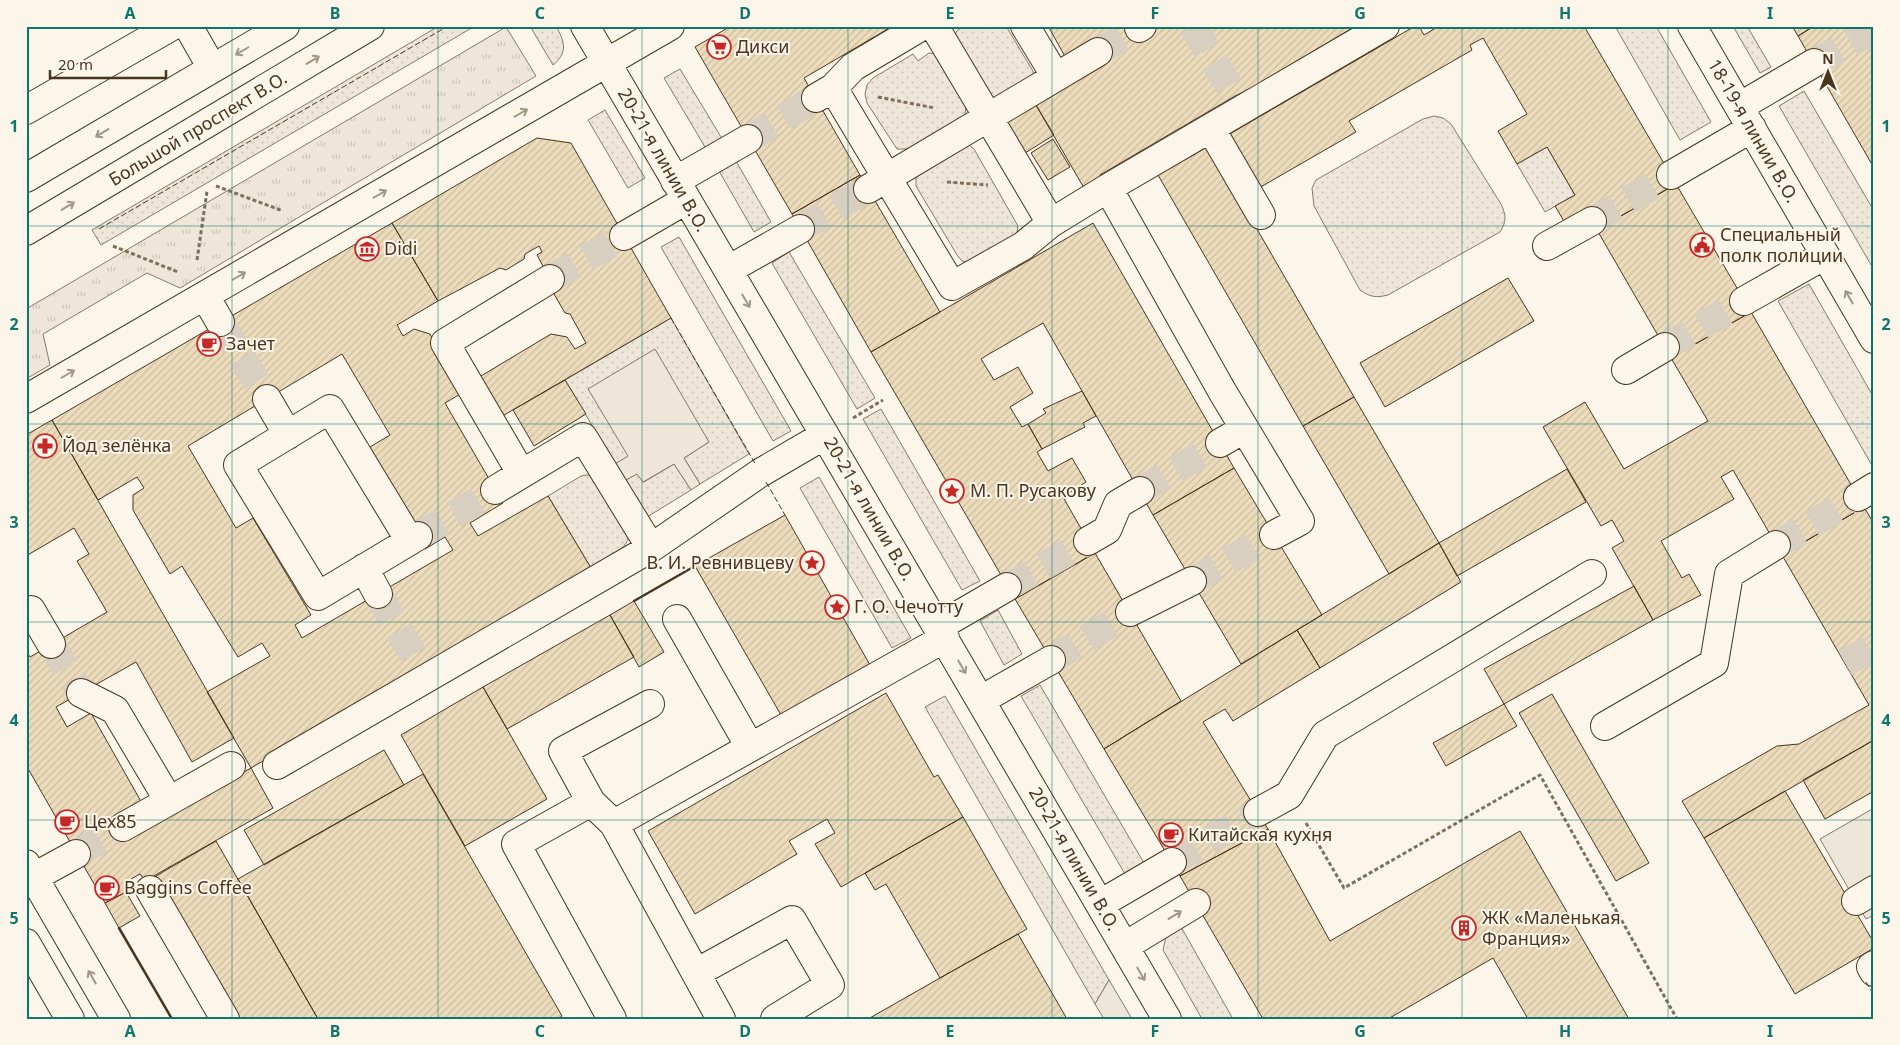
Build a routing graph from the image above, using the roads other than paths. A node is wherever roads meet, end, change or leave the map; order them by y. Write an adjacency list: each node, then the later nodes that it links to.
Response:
1 (172, 26): 17 (street)
2 (188, 26): 15 (street)
3 (284, 26): 15 (street, one-way to 15)
4 (370, 26): 31 (street, Большой проспект В.О., one-way to 4)
5 (585, 26): 13 (street, 20-21-я линии В.О.)
6 (670, 26): 13 (street)
7 (922, 26): 24 (street)
8 (934, 26): 19 (street)
9 (1026, 26): 16 (street)
10 (1385, 26): 20 (street)
11 (1692, 26): 18 (street, 18-19-я линии В.О.)
12 (1098, 52): 16 (street)
13 (606, 63): 26 (street, 20-21-я линии В.О.); 37 (street, one-way to 13)
14 (1814, 64): 18 (street)
15 (212, 68): 23 (street, one-way to 23)
16 (1056, 77): 19 (street)
17 (26, 110)
18 (1745, 117): 22 (street); 34 (street, 18-19-я линии В.О.)
19 (988, 118): 24 (street); 29 (street)
20 (1210, 129): 25 (street); 27 (street)
21 (748, 139): 26 (street)
22 (1671, 175)
23 (26, 178)
24 (878, 183): 29 (street)
25 (1108, 188): 29 (street); 45 (street)
26 (681, 190): 32 (street); 35 (street, 20-21-я линии В.О.)
27 (1260, 215)
28 (1592, 221): 33 (street)
29 (1051, 223)
30 (800, 229): 35 (street)
31 (26, 231)
32 (624, 236)
33 (1547, 246)
34 (1825, 256): 38 (street); 40 (street, 18-19-я линии В.О., one-way to 34)
35 (728, 270): 47 (street, 20-21-я линии В.О., one-way to 47)
36 (550, 279): 49 (street)
37 (200, 287): 39 (street); 43 (street, one-way to 37)
38 (1744, 301)
39 (220, 322)
40 (1874, 339)
41 (1665, 347): 42 (street)
42 (1626, 370)
43 (26, 399)
44 (267, 399): 46 (street)
45 (1244, 429): 48 (street); 52 (street)
46 (288, 435): 56 (street); 56 (street)
47 (825, 435): 55 (street); 64 (street, 20-21-я линии В.О.)
48 (1220, 443)
49 (521, 473): 50 (street); 55 (street)
50 (495, 490)
51 (1140, 491): 53 (street)
52 (1274, 536)
53 (1088, 541)
54 (1776, 545): 70 (street)
55 (651, 548): 72 (street)
56 (364, 568): 60 (street)
57 (1592, 574): 76 (street)
58 (1192, 581): 62 (street)
59 (1007, 587): 64 (street)
60 (378, 594)
61 (31, 610): 65 (street)
62 (1130, 612)
63 (677, 620): 71 (street)
64 (942, 632): 68 (street, 20-21-я линии В.О., one-way to 68); 71 (street)
65 (52, 644)
66 (1051, 660): 68 (street)
67 (81, 693): 74 (street)
68 (981, 700): 84 (street, 20-21-я линии В.О.)
69 (650, 704): 75 (street)
70 (1606, 726)
71 (750, 747): 77 (street)
72 (277, 765)
73 (231, 766): 74 (street)
74 (169, 801): 78 (street)
75 (592, 802): 77 (street); 93 (street)
76 (1258, 812)
77 (614, 824): 88 (street)
78 (122, 827)
79 (76, 854): 81 (street)
80 (1172, 862): 84 (street)
81 (30, 870): 91 (street, one-way to 81)
82 (150, 890): 92 (street)
83 (1196, 903): 86 (street, one-way to 83)
84 (1100, 904): 86 (street, 20-21-я линии В.О.)
85 (26, 943): 90 (street)
86 (1125, 946): 96 (street, 20-21-я линии В.О., one-way to 96)
87 (1874, 965): 89 (street)
88 (696, 972): 94 (street); 95 (street)
89 (1874, 972)
90 (70, 1019)
91 (116, 1019)
92 (225, 1019)
93 (612, 1019)
94 (721, 1019)
95 (775, 1019)
96 (1167, 1019)

